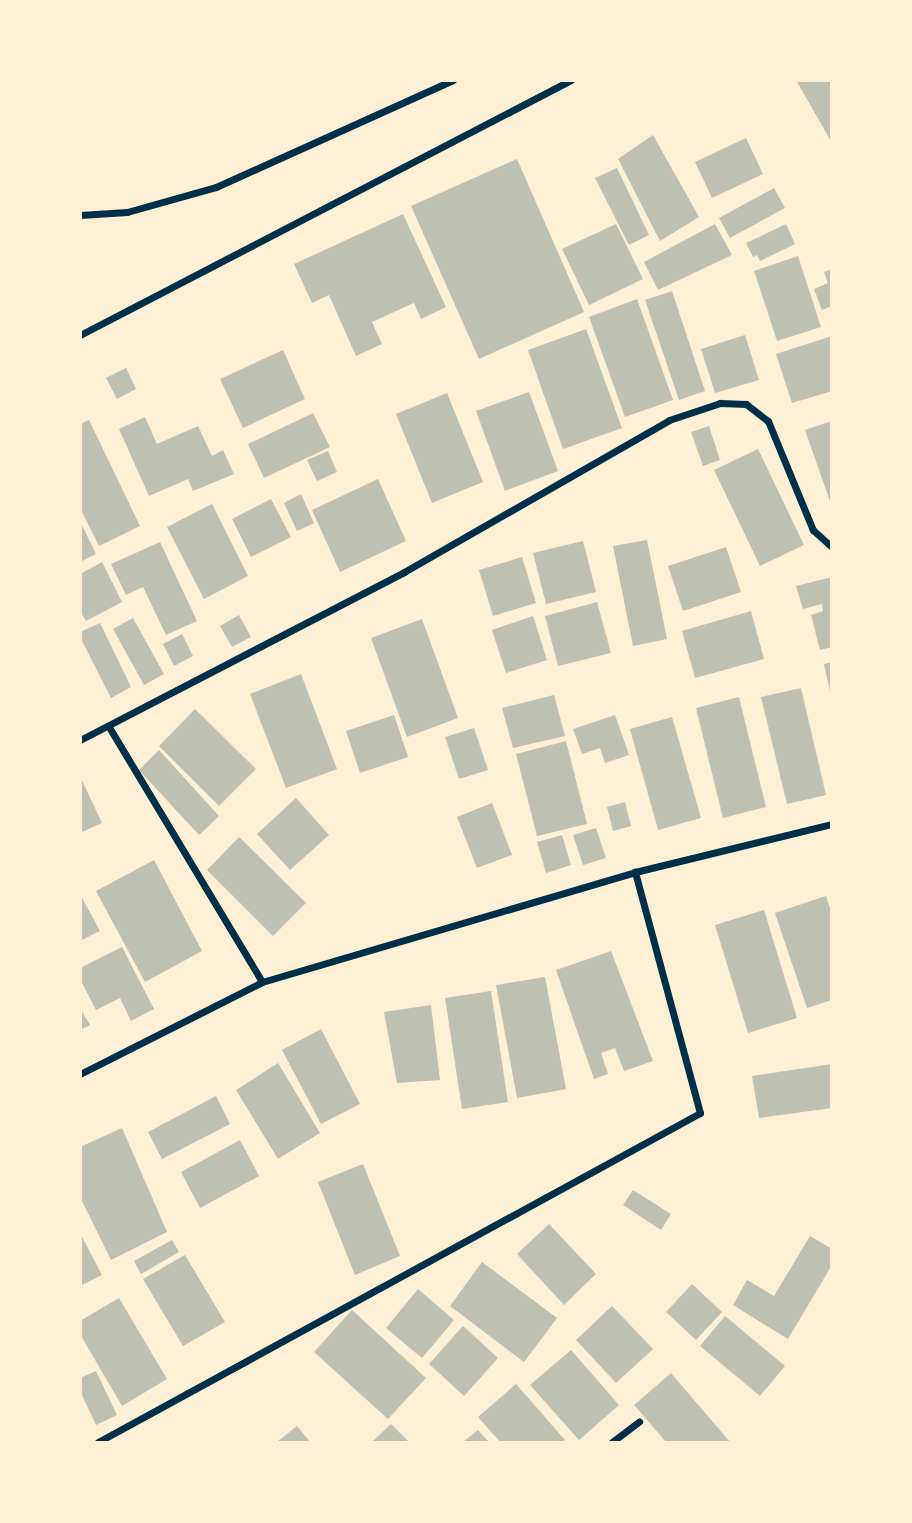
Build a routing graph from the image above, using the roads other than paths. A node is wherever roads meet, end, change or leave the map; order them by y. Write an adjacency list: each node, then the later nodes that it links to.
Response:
1 (453, 80): 3 (street)
2 (571, 80): 4 (street)
3 (80, 215)
4 (80, 335)
5 (831, 547): 6 (street)
6 (109, 727): 7 (street); 10 (street)
7 (80, 740)
8 (831, 824): 9 (street)
9 (635, 872): 10 (street); 13 (street)
10 (262, 982): 11 (street)
11 (80, 1074)
12 (639, 1422): 14 (street)
13 (97, 1443)
14 (612, 1443)

